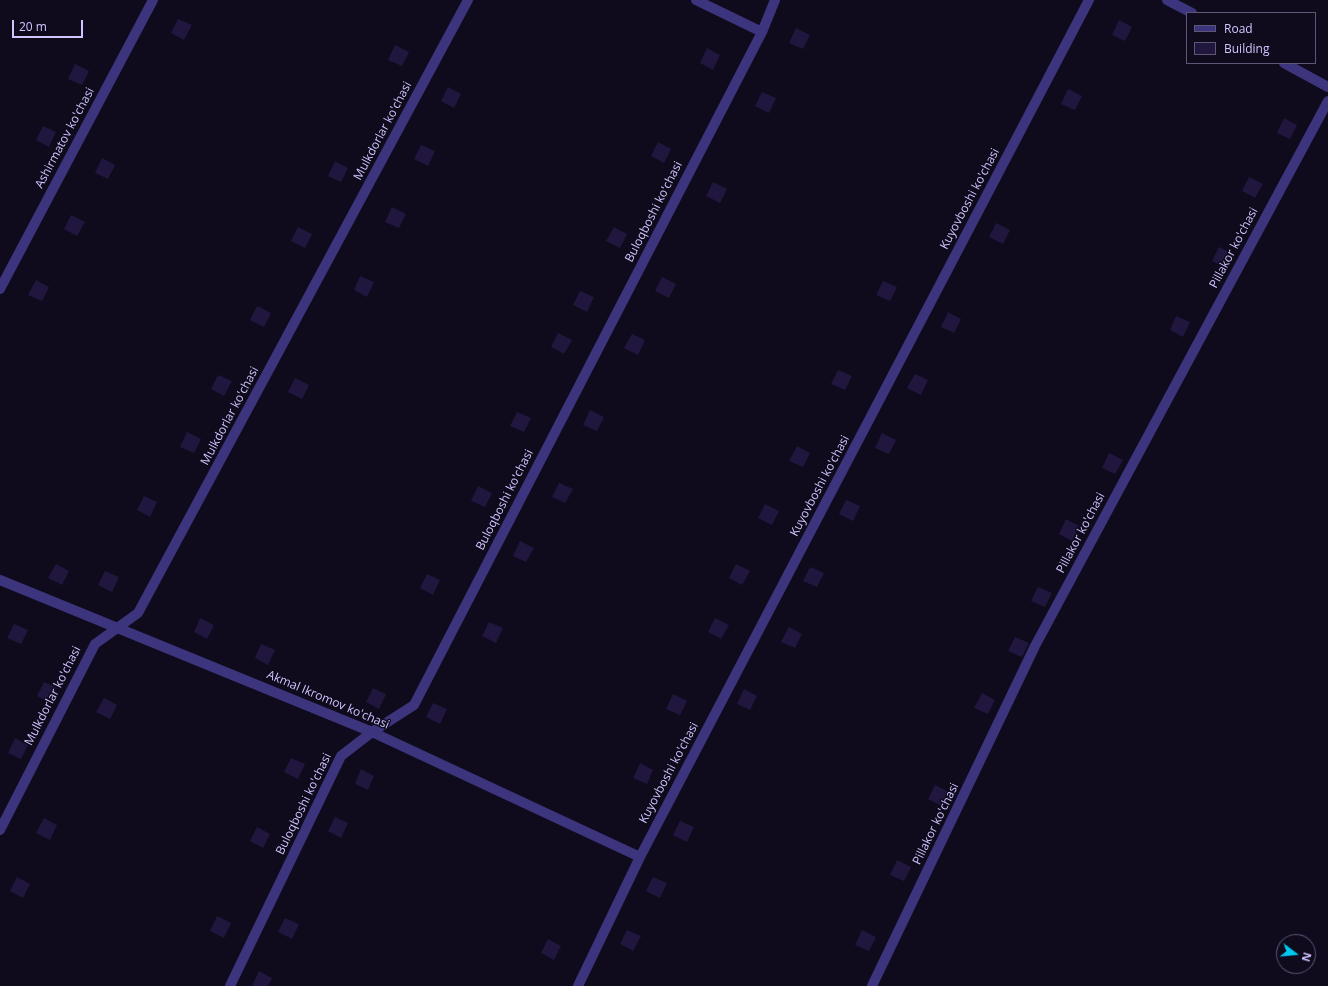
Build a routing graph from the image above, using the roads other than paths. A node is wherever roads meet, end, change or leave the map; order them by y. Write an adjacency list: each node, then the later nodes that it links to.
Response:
1 (153, 0): 12 (street, Ashirmatov ko'chasi)
2 (468, 0): 14 (street, Mulkdorlar ko'chasi)
3 (696, 0): 8 (street)
4 (775, 0): 8 (street, Buloqboshi ko'chasi)
5 (1089, 0): 17 (street, Kuyovboshi ko'chasi)
6 (1167, 0): 7 (street)
7 (1190, 12)
8 (762, 32): 15 (street, Buloqboshi ko'chasi)
9 (1286, 64): 10 (street)
10 (1328, 87)
11 (1328, 101): 20 (street, Pillakor ko'chasi)
12 (0, 289)
13 (0, 580): 14 (street, Akmal Ikromov ko'chasi)
14 (120, 628): 15 (street, Akmal Ikromov ko'chasi); 16 (street, Mulkdorlar ko'chasi)
15 (372, 732): 17 (street, Akmal Ikromov ko'chasi); 18 (street, Buloqboshi ko'chasi)
16 (0, 830)
17 (640, 857): 19 (street, Kuyovboshi ko'chasi)
18 (230, 986)
19 (578, 986)
20 (872, 986)

